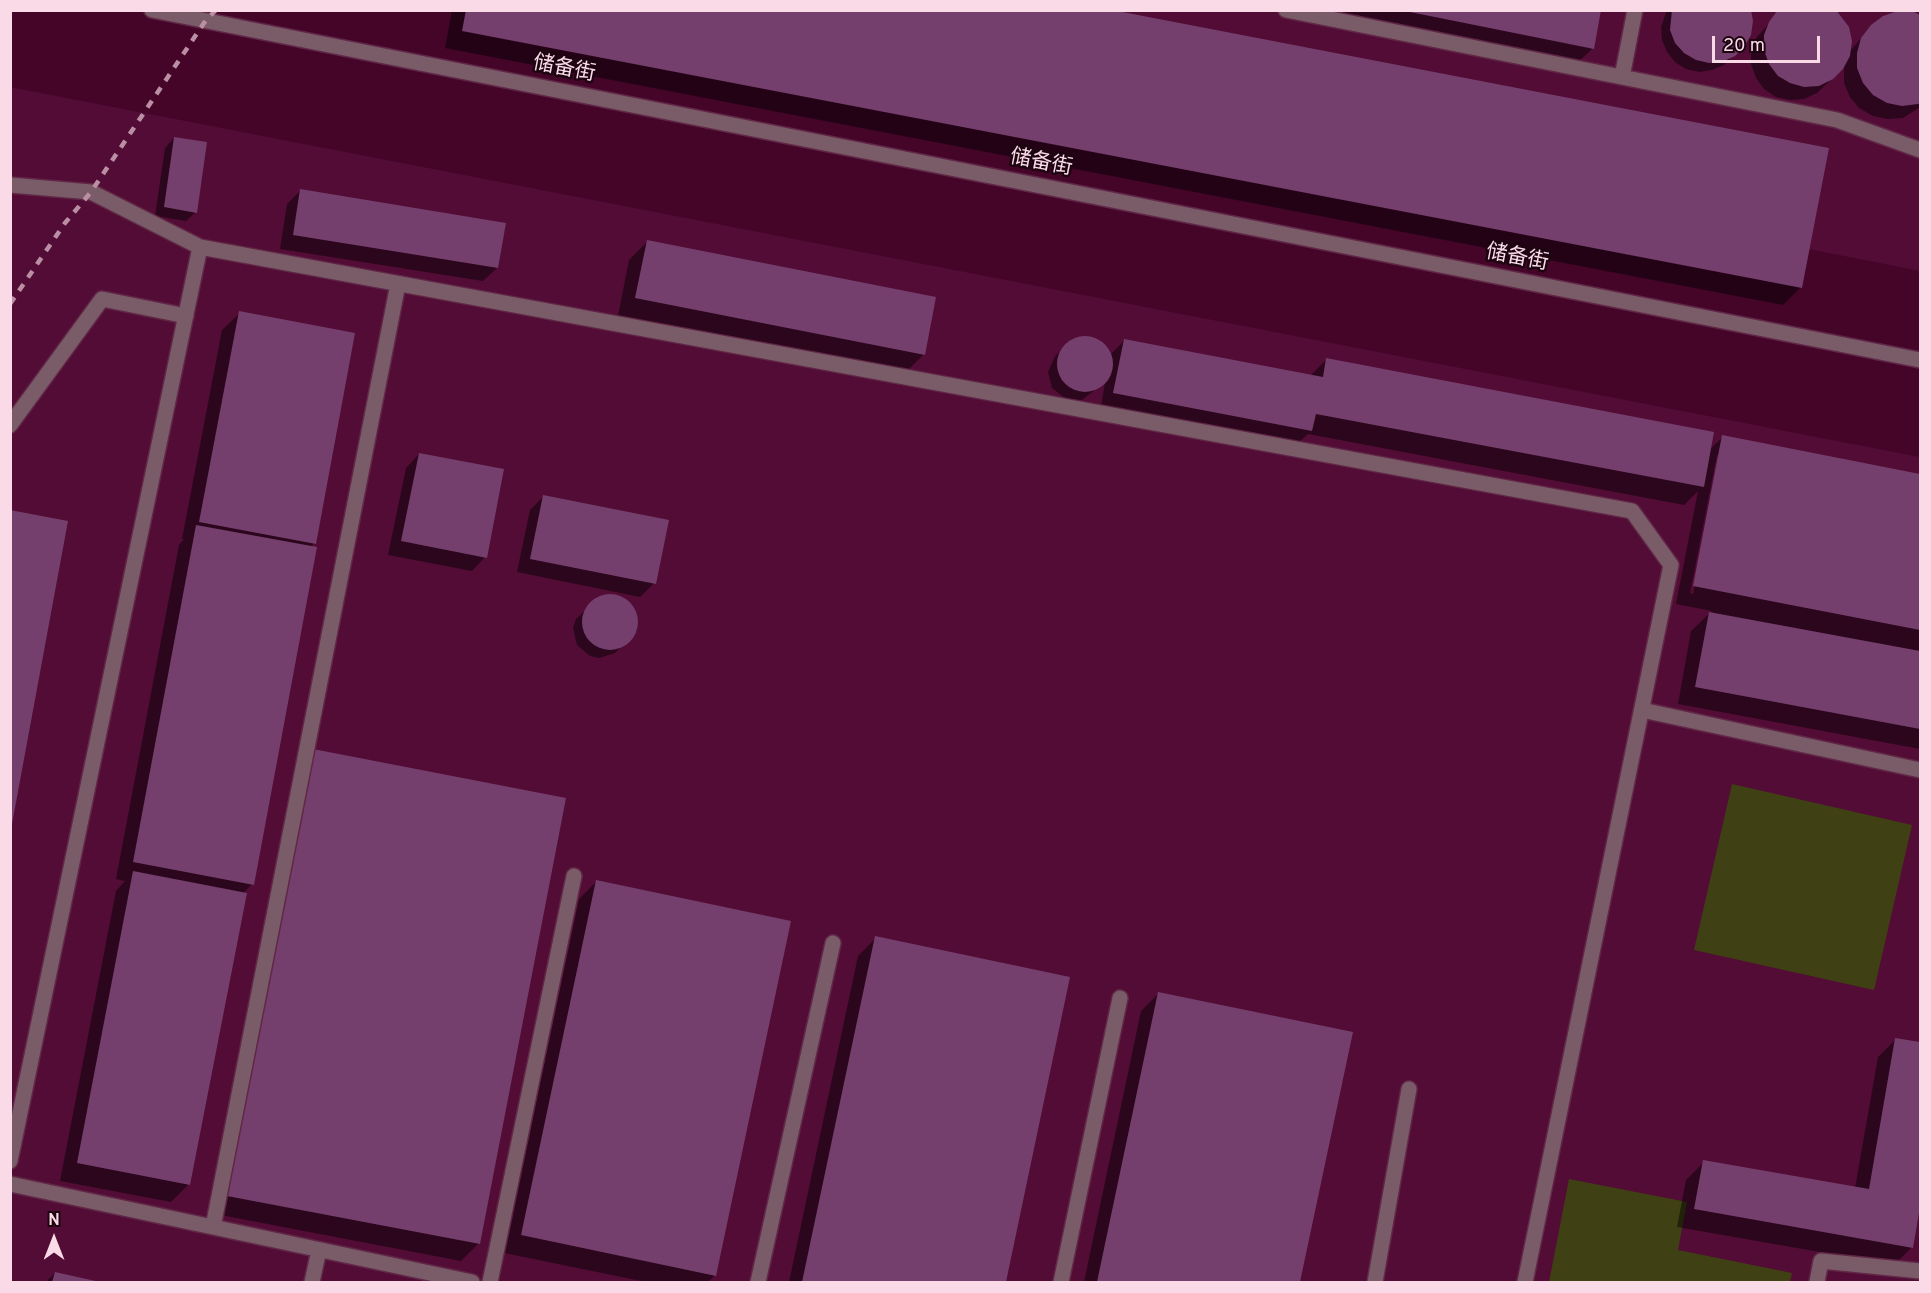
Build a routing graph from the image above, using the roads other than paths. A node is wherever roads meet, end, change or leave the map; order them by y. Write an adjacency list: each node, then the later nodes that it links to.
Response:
1 (152, 10): 10 (street, 储备街)
2 (1286, 10): 4 (street)
3 (1635, 10): 4 (street)
4 (1622, 77): 5 (street)
5 (1920, 150)
6 (10, 185): 7 (street)
7 (200, 247): 8 (street); 9 (street)
8 (398, 284): 12 (street); 20 (street)
9 (186, 316): 11 (street); 18 (street)
10 (1920, 360)
11 (10, 425)
12 (1642, 710): 13 (street); 29 (street)
13 (1920, 770)
14 (574, 876): 25 (street)
15 (833, 943): 26 (street)
16 (1120, 998): 27 (street)
17 (1409, 1089): 28 (street)
18 (10, 1161)
19 (10, 1184): 20 (street)
20 (213, 1227): 21 (street)
21 (319, 1250): 23 (street); 24 (street)
22 (1920, 1271): 30 (street)
23 (312, 1282)
24 (472, 1282)
25 (490, 1282)
26 (758, 1282)
27 (1060, 1282)
28 (1375, 1282)
29 (1525, 1282)
30 (1817, 1282)

